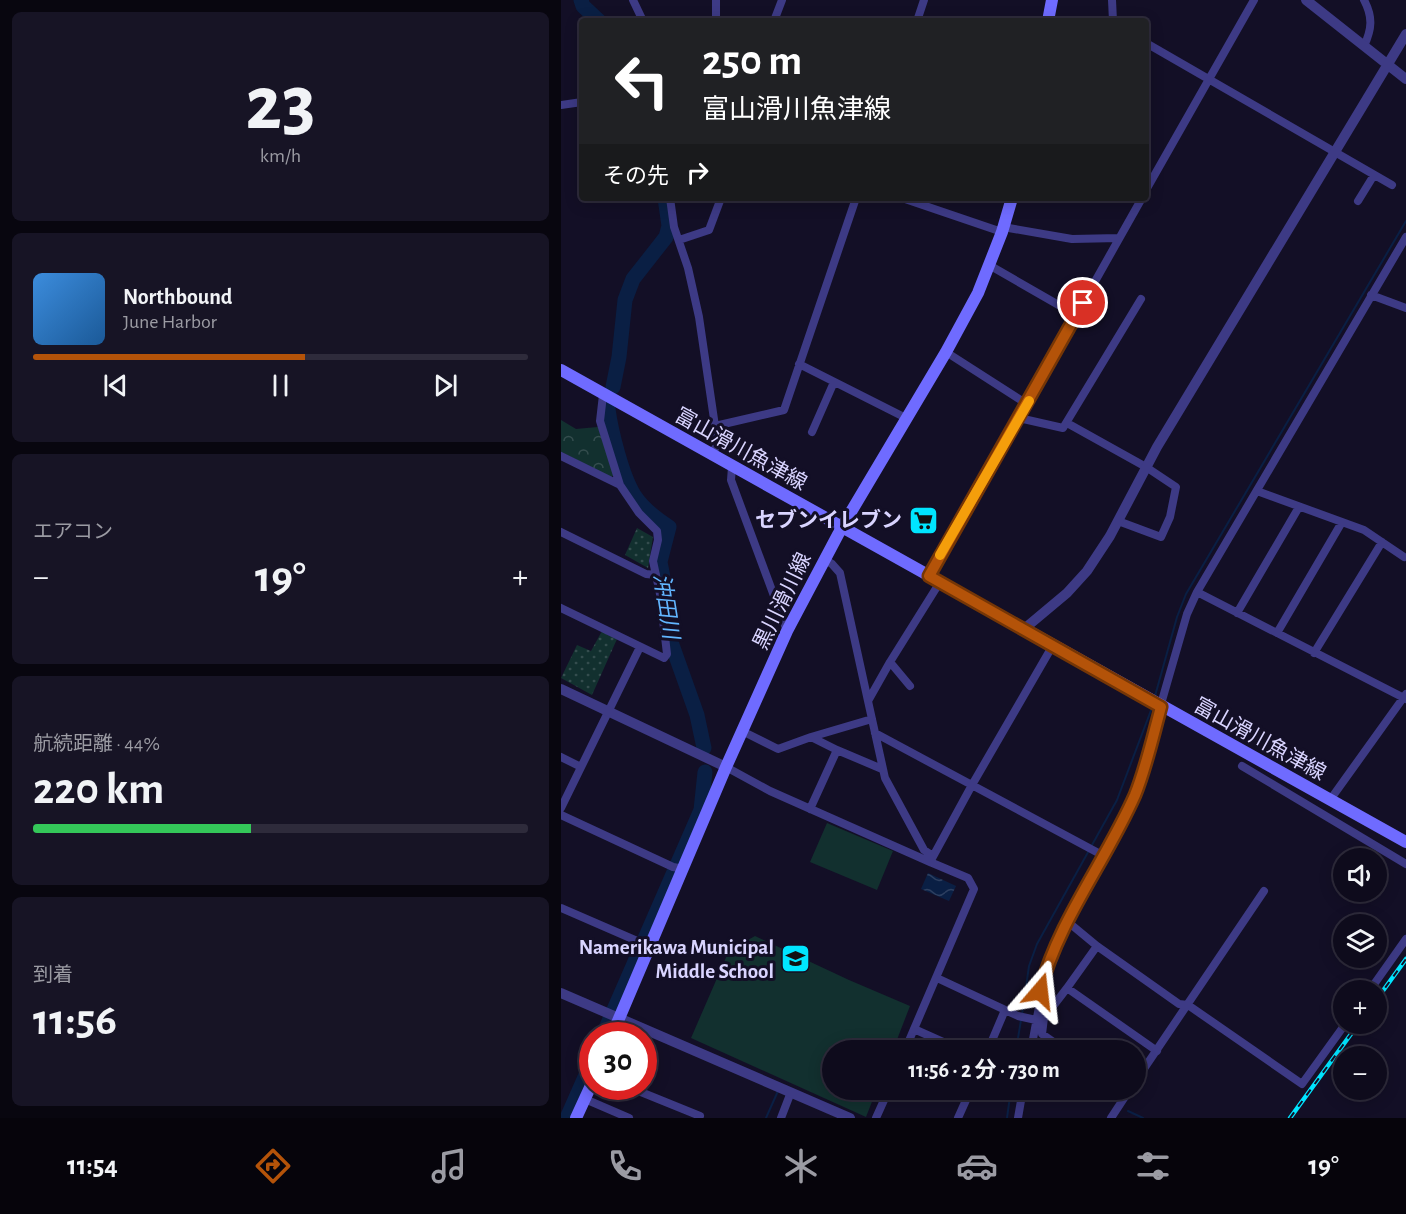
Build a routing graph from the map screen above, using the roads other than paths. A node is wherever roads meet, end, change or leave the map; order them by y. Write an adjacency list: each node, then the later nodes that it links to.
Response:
1 (633, 0): 10 (street)
2 (716, 0): 11 (street)
3 (781, 0): 12 (street)
4 (924, 0): 13 (street)
5 (1053, 0): 14 (main road)
6 (1112, 0): 15 (street)
7 (1254, 0): 20 (street)
8 (1306, 0): 18 (street)
9 (1364, 0): 18 (street)
10 (642, 18)
11 (716, 18)
12 (775, 18)
13 (918, 18)
14 (1049, 18)
15 (1113, 18)
16 (1406, 34): 19 (street)
17 (1149, 45): 20 (street)
18 (1364, 46): 19 (street)
19 (1388, 65): 21 (street); 24 (street)
20 (1210, 78): 24 (street); 26 (street)
21 (1406, 79)
22 (579, 102): 23 (street)
23 (561, 105)
24 (1335, 152): 25 (street); 58 (street)
25 (1374, 174): 27 (street); 34 (street)
26 (1149, 185)
27 (1392, 185)
28 (670, 201): 38 (street)
29 (720, 201): 38 (street)
30 (855, 201): 45 (street)
31 (911, 201): 35 (street)
32 (1011, 201): 35 (main road, 黒川滑川線)
33 (1140, 201): 37 (street)
34 (1359, 201)
35 (1003, 230): 37 (street); 39 (main road, 黒川滑川線)
36 (1406, 237): 40 (street)
37 (1119, 238): 43 (street)
38 (679, 240): 53 (street)
39 (989, 265): 43 (street); 44 (main road, 黒川滑川線)
40 (1371, 294): 42 (street); 60 (street)
41 (1141, 298): 52 (street)
42 (1406, 308)
43 (1076, 315): 49 (street)
44 (947, 352): 49 (street); 50 (main road, 黒川滑川線)
45 (799, 364): 47 (street); 53 (street)
46 (561, 370): 48 (main road, 富山滑川魚津線)
47 (834, 382): 50 (street); 54 (street)
48 (603, 395): 56 (main road, 富山滑川魚津線); 59 (street)
49 (1027, 404): 51 (street)
50 (906, 418): 64 (main road, 黒川滑川線)
51 (1019, 418): 52 (street); 70 (street)
52 (1067, 423): 58 (street)
53 (715, 426): 56 (street)
54 (812, 432)
55 (561, 456): 59 (street)
56 (712, 456): 57 (main road, 富山滑川魚津線)
57 (732, 467): 64 (main road, 富山滑川魚津線); 75 (street)
58 (1146, 468): 62 (street); 62 (street)
59 (620, 485): 69 (street)
60 (1257, 491): 61 (street); 71 (street)
61 (1299, 507): 63 (street); 73 (street)
62 (1118, 521): 74 (street)
63 (1342, 522): 66 (street); 76 (street)
64 (841, 526): 68 (main road, 黒川滑川線); 70 (main road, 富山滑川魚津線)
65 (561, 532): 69 (street)
66 (1382, 542): 67 (street); 79 (street)
67 (1404, 557)
68 (824, 560): 75 (main road, 黒川滑川線); 84 (street)
69 (656, 575): 78 (street)
70 (934, 579): 74 (main road, 富山滑川魚津線); 80 (street)
71 (1197, 592): 73 (street); 85 (street)
72 (561, 608): 78 (street)
73 (1237, 613): 76 (street)
74 (1024, 629): 77 (main road, 富山滑川魚津線)
75 (787, 631): 88 (main road, 黒川滑川線)
76 (1277, 633): 79 (street)
77 (1053, 645): 85 (main road, 富山滑川魚津線); 97 (street)
78 (640, 647): 86 (street)
79 (1314, 653): 83 (street)
80 (890, 662): 81 (street); 84 (street)
81 (910, 686)
82 (561, 689): 86 (street)
83 (1405, 697): 98 (street)
84 (868, 701): 87 (street)
85 (1161, 707): 98 (main road, 富山滑川魚津線); 103 (street)
86 (608, 712): 94 (street); 95 (street)
87 (872, 719): 89 (street); 90 (street)
88 (742, 730): 90 (street); 95 (main road, 黒川滑川線)
89 (875, 733): 96 (street); 97 (street)
90 (811, 737): 91 (street)
91 (837, 750): 96 (street); 100 (street)
92 (561, 757): 94 (street)
93 (1242, 766): 105 (street)
94 (581, 767): 99 (street)
95 (726, 767): 100 (street); 106 (main road, 黒川滑川線)
96 (882, 769): 104 (street)
97 (972, 785): 103 (street); 104 (street)
98 (1330, 800): 102 (main road, 富山滑川魚津線)
99 (561, 808)
100 (810, 809): 104 (street)
101 (561, 815): 106 (street)
102 (1406, 842)
103 (1104, 856): 109 (street)
104 (932, 859): 113 (street)
105 (1406, 864)
106 (684, 869): 112 (main road, 黒川滑川線)
107 (1264, 891): 117 (street)
108 (561, 909): 112 (street)
109 (1068, 922): 111 (street); 120 (street)
110 (1406, 939): 114 (street)
111 (1097, 946): 115 (street); 117 (street)
112 (651, 947): 119 (main road, 黒川滑川線)
113 (937, 978): 118 (street); 122 (street)
114 (1377, 980)
115 (1067, 988): 128 (street); 129 (street)
116 (561, 993): 119 (street)
117 (1188, 1005): 123 (street); 129 (street)
118 (1005, 1010): 120 (street); 126 (street)
119 (620, 1018): 121 (main road, 黒川滑川線); 131 (street)
120 (1036, 1020): 127 (street)
121 (618, 1022)
122 (914, 1029): 124 (street); 125 (street)
123 (1338, 1034)
124 (909, 1040)
125 (939, 1040)
126 (992, 1040)
127 (1033, 1040)
128 (1051, 1040)
129 (1157, 1051): 130 (street)
130 (1146, 1066)
131 (791, 1092): 142 (street); 143 (street)
132 (657, 1099): 139 (street)
133 (585, 1100): 140 (main road)
134 (587, 1100): 141 (street)
135 (884, 1100): 144 (street)
136 (966, 1100): 145 (street)
137 (1021, 1100): 146 (street)
138 (1121, 1100): 147 (street)
139 (701, 1117)
140 (576, 1118)
141 (629, 1118)
142 (781, 1118)
143 (850, 1118)
144 (876, 1118)
145 (958, 1118)
146 (1018, 1118)
147 (1111, 1118)

